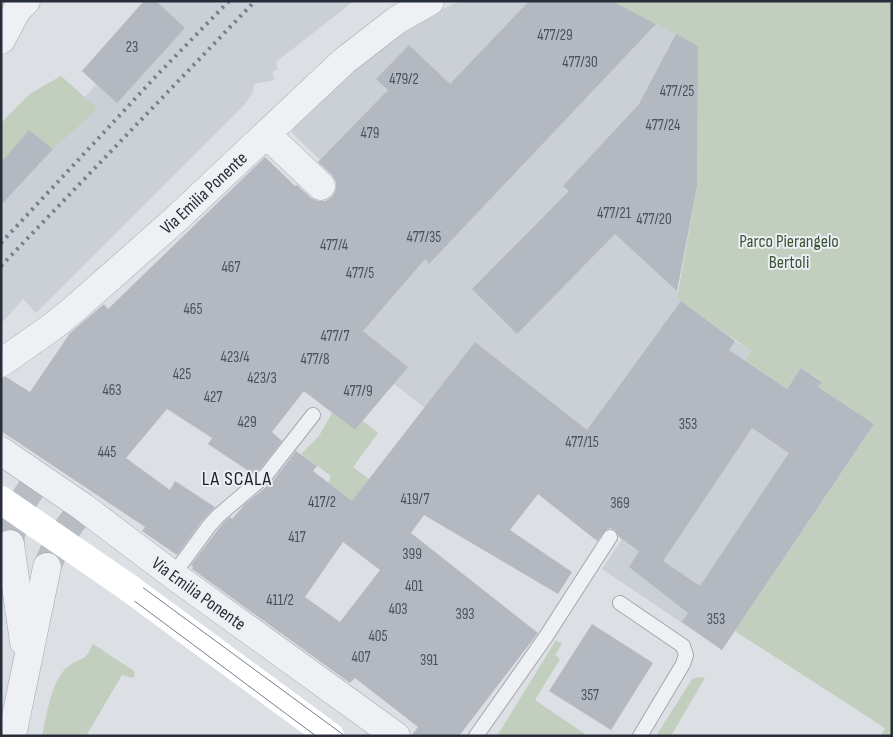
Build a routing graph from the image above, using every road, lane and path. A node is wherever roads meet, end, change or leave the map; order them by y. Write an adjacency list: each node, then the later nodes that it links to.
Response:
1 (26, 1): 3 (street)
2 (430, 1): 4 (street, Via Emilia Ponente)
3 (1, 40)
4 (267, 135): 5 (street); 6 (street, Via Emilia Ponente)
5 (321, 186)
6 (1, 363)
7 (312, 415): 13 (lane)
8 (1, 451): 13 (street, Via Emilia Ponente)
9 (1, 500): 17 (main road, bridge)
10 (610, 537): 19 (lane)
11 (10, 544): 15 (street)
12 (47, 567): 15 (street)
13 (173, 576): 18 (street, Via Emilia Ponente)
14 (620, 603): 20 (lane)
15 (27, 668): 16 (street)
16 (12, 736)
17 (330, 736)
18 (396, 736)
19 (476, 736)
20 (640, 736)

